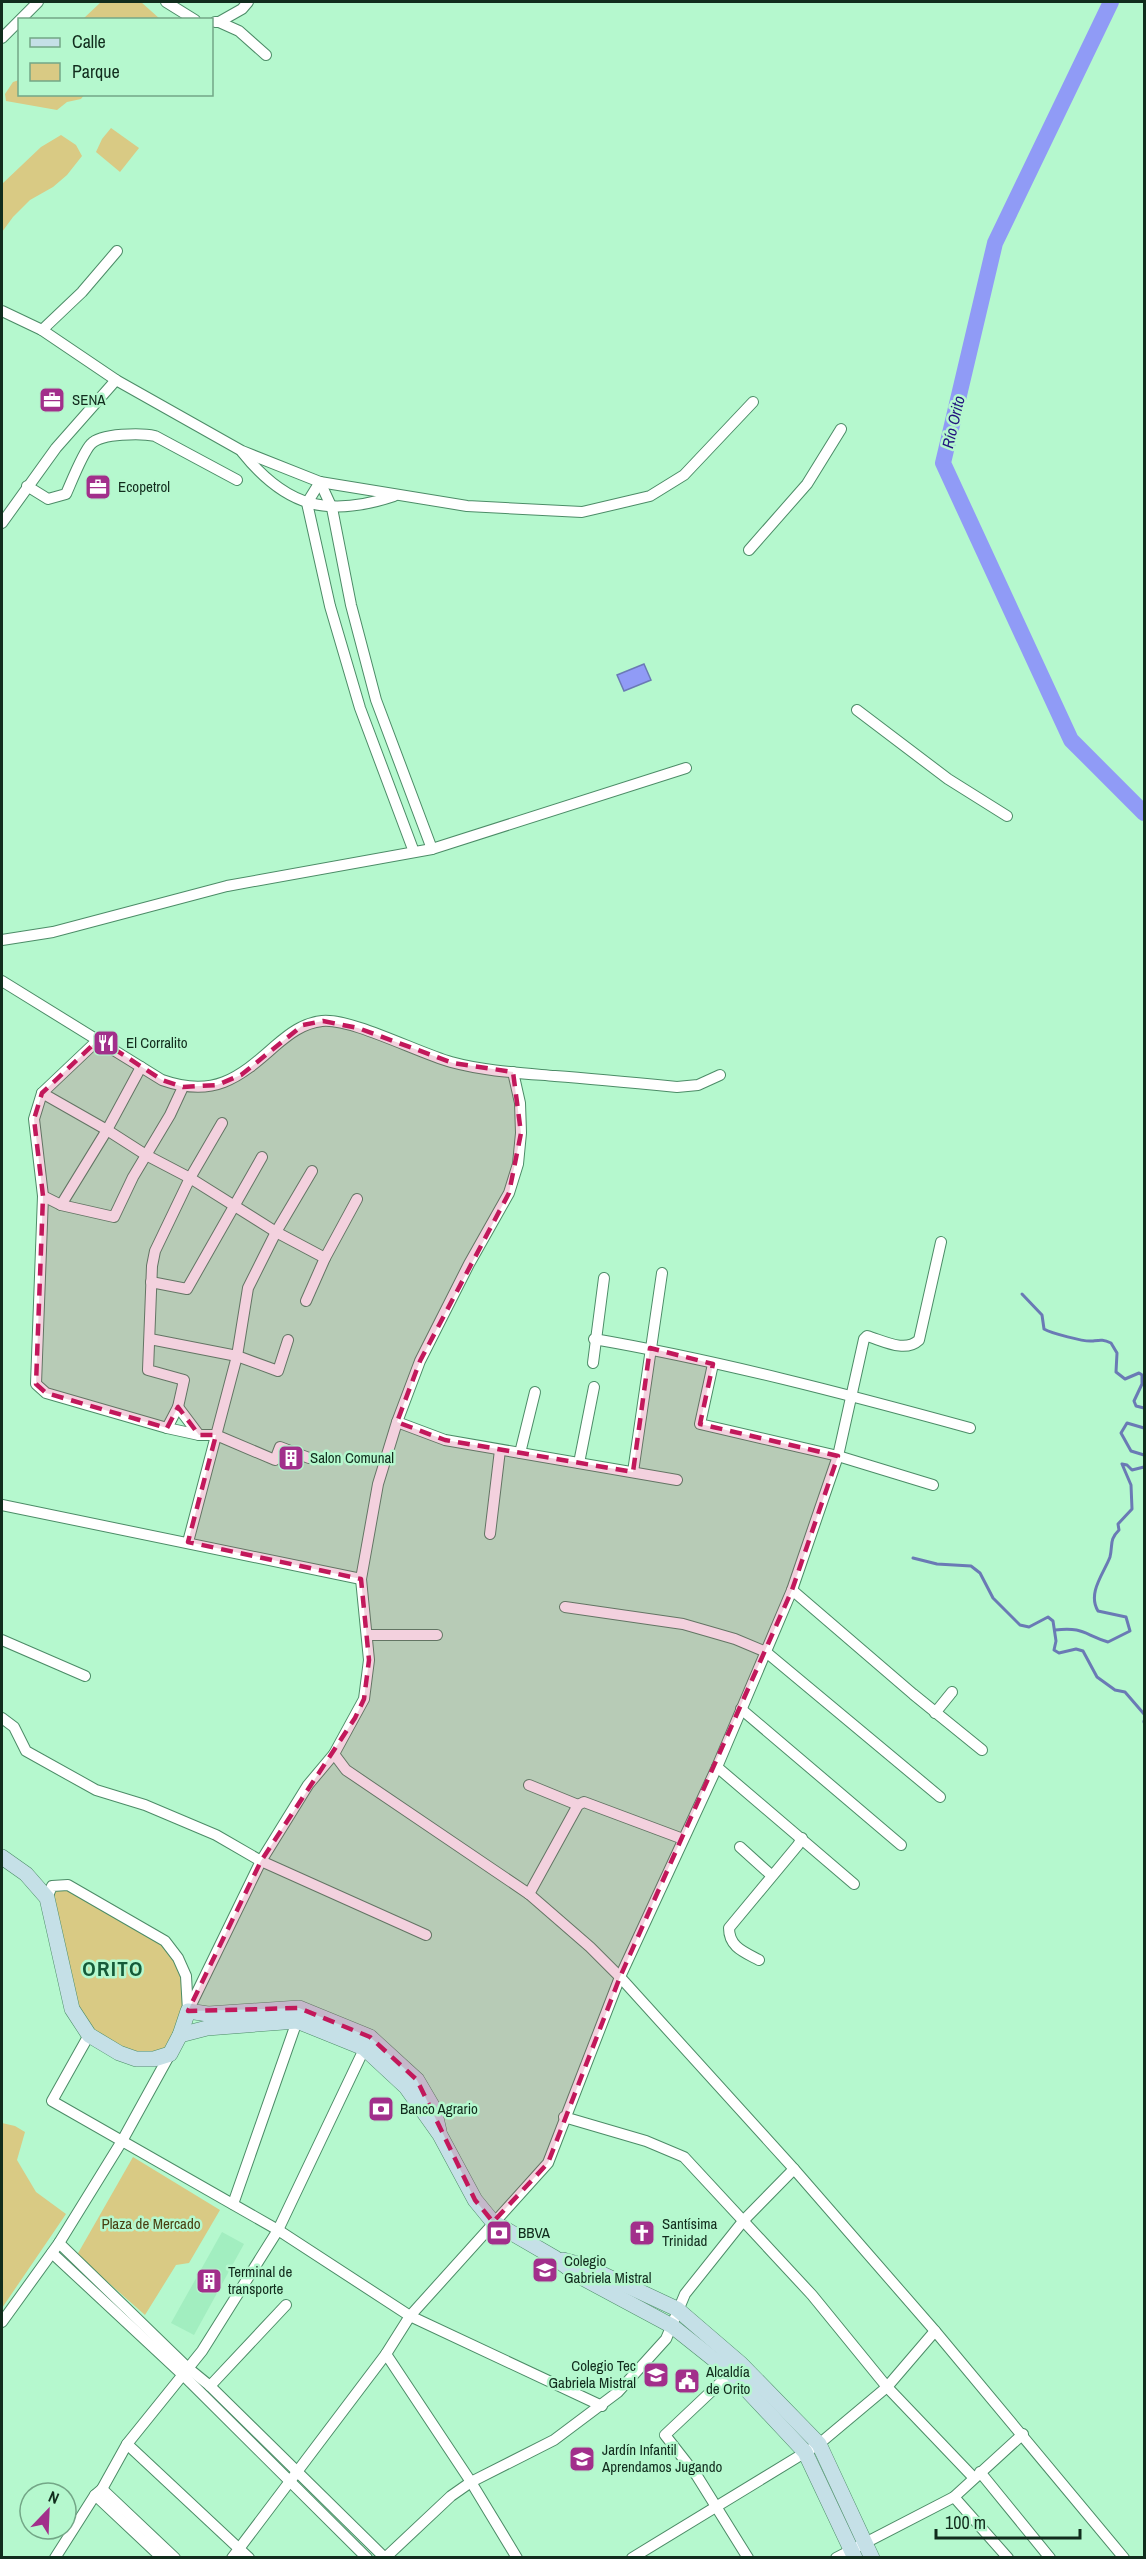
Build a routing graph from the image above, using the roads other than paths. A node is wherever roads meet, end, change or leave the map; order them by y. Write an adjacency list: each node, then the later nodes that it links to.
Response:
1 (38, 2): 4 (street)
2 (166, 2): 5 (street)
3 (248, 2): 6 (street)
4 (22, 18)
5 (192, 18)
6 (215, 22): 9 (street)
7 (18, 23): 8 (street)
8 (2, 39)
9 (266, 55)
10 (117, 251): 12 (street)
11 (2, 311): 12 (street)
12 (42, 330): 13 (street)
13 (116, 380): 16 (street); 19 (street)
14 (753, 402): 20 (street)
15 (841, 429): 24 (street)
16 (242, 451): 18 (street); 21 (street)
17 (237, 480): 19 (street)
18 (320, 482): 20 (street); 21 (street); 22 (street)
19 (27, 486): 23 (street)
20 (396, 496): 22 (street)
21 (307, 503): 22 (street); 26 (street)
22 (333, 508): 25 (street)
23 (2, 523)
24 (749, 550)
25 (376, 700): 26 (street); 30 (street)
26 (360, 708): 31 (street)
27 (857, 710): 29 (street)
28 (686, 768): 30 (street)
29 (1007, 816)
30 (432, 849): 31 (street)
31 (414, 852): 32 (street)
32 (2, 940)
33 (2, 981): 34 (street)
34 (99, 1039): 35 (street); 39 (street)
35 (141, 1067): 38 (street); 41 (street)
36 (513, 1072): 37 (street); 38 (street); 68 (street)
37 (720, 1075)
38 (183, 1087): 42 (street)
39 (42, 1093): 41 (street); 46 (street)
40 (222, 1123): 45 (street)
41 (107, 1130): 42 (street); 48 (street)
42 (146, 1155): 45 (street); 48 (street)
43 (262, 1157): 49 (street)
44 (312, 1171): 50 (street)
45 (190, 1178): 49 (street); 55 (street)
46 (43, 1196): 48 (street); 69 (street)
47 (357, 1199): 52 (street)
48 (61, 1205)
49 (233, 1205): 50 (street); 55 (street)
50 (276, 1232): 52 (street); 61 (street)
51 (941, 1242): 66 (street)
52 (325, 1258): 56 (street)
53 (662, 1273): 60 (street)
54 (604, 1278): 58 (street)
55 (151, 1282): 57 (street)
56 (306, 1301)
57 (150, 1339): 61 (street); 67 (street)
58 (594, 1339): 60 (street); 62 (street)
59 (288, 1340): 61 (street)
60 (650, 1348): 63 (street); 78 (street)
61 (237, 1356): 72 (street)
62 (593, 1363)
63 (713, 1364): 66 (street); 75 (street)
64 (594, 1387): 77 (street)
65 (535, 1392): 74 (street)
66 (851, 1395): 70 (street); 75 (street)
67 (178, 1407): 69 (street); 71 (street)
68 (397, 1422): 73 (street); 84 (street)
69 (167, 1428): 71 (street)
70 (970, 1428)
71 (199, 1434): 72 (street)
72 (216, 1435): 76 (street); 83 (street)
73 (500, 1450): 74 (street); 82 (street)
74 (520, 1453): 77 (street)
75 (838, 1456): 80 (street); 85 (street)
76 (309, 1458)
77 (579, 1463): 78 (street)
78 (633, 1473): 79 (street)
79 (677, 1480)
80 (933, 1485)
81 (2, 1505): 83 (street)
82 (490, 1534)
83 (189, 1542): 84 (street)
84 (361, 1579): 87 (street)
85 (792, 1590): 90 (street); 94 (street)
86 (565, 1607): 90 (street)
87 (367, 1635): 88 (street); 97 (street)
88 (437, 1635)
89 (2, 1640): 91 (street)
90 (766, 1652): 93 (street); 100 (street)
91 (85, 1676)
92 (952, 1692): 94 (street)
93 (741, 1709): 98 (street); 104 (street)
94 (935, 1713): 96 (street)
95 (2, 1718): 107 (street)
96 (982, 1750)
97 (334, 1754): 107 (street); 110 (street)
98 (717, 1767): 102 (street); 103 (street)
99 (529, 1785): 101 (street)
100 (940, 1797)
101 (578, 1805): 103 (street); 110 (street)
102 (802, 1838): 108 (street); 109 (street)
103 (683, 1839): 114 (street)
104 (901, 1845)
105 (740, 1847): 108 (street)
106 (2, 1857): 111 (main road)
107 (261, 1861): 112 (street); 115 (street)
108 (771, 1875): 113 (street)
109 (854, 1884)
110 (530, 1894): 114 (street)
111 (47, 1898): 115 (street); 117 (main road)
112 (426, 1935)
113 (759, 1960)
114 (620, 1977): 121 (street); 123 (street)
115 (188, 2011): 118 (main road); 119 (main road)
116 (297, 2021): 118 (main road); 119 (main road); 124 (street)
117 (89, 2035): 120 (main road); 122 (street)
118 (180, 2035): 120 (main road)
119 (367, 2043): 126 (main road); 127 (street)
120 (170, 2054): 122 (street)
121 (564, 2117): 125 (street); 126 (street)
122 (122, 2141): 124 (street); 128 (street)
123 (794, 2169): 125 (street); 136 (street)
124 (233, 2204): 127 (street)
125 (744, 2220): 132 (street); 141 (street)
126 (493, 2222): 130 (main road); 133 (street)
127 (278, 2230): 133 (street); 139 (street)
128 (59, 2243): 129 (street); 139 (street)
129 (52, 2253): 134 (street); 139 (street)
130 (555, 2258): 132 (main road); 135 (main road)
131 (286, 2305): 140 (street)
132 (677, 2309): 135 (street); 138 (main road)
133 (410, 2316): 137 (street); 142 (street)
134 (2, 2322)
135 (672, 2326): 138 (main road); 142 (street)
136 (935, 2331): 141 (street); 143 (street)
137 (386, 2354): 146 (street); 148 (street)
138 (736, 2369): 145 (main road); 151 (street)
139 (186, 2372): 140 (street); 144 (street); 146 (street)
140 (210, 2386): 146 (street)
141 (886, 2387): 145 (street); 147 (street)
142 (602, 2406): 148 (street)
143 (1023, 2434): 147 (street); 154 (street)
144 (127, 2444): 149 (street); 153 (street)
145 (812, 2448): 151 (street); 152 (main road)
146 (294, 2475): 153 (street); 159 (street); 160 (street)
147 (977, 2475): 150 (street); 166 (street)
148 (471, 2482): 160 (street); 161 (street)
149 (99, 2492): 155 (street); 156 (street); 157 (street)
150 (954, 2498): 152 (street); 165 (street)
151 (715, 2507): 162 (street); 163 (street)
152 (861, 2552): 164 (street)
153 (235, 2553): 158 (street)
154 (1117, 2555)
155 (55, 2558)
156 (162, 2558)
157 (175, 2558)
158 (249, 2558)
159 (367, 2558)
160 (385, 2558)
161 (517, 2558)
162 (632, 2558)
163 (748, 2558)
164 (836, 2558)
165 (1008, 2558)
166 (1050, 2558)

